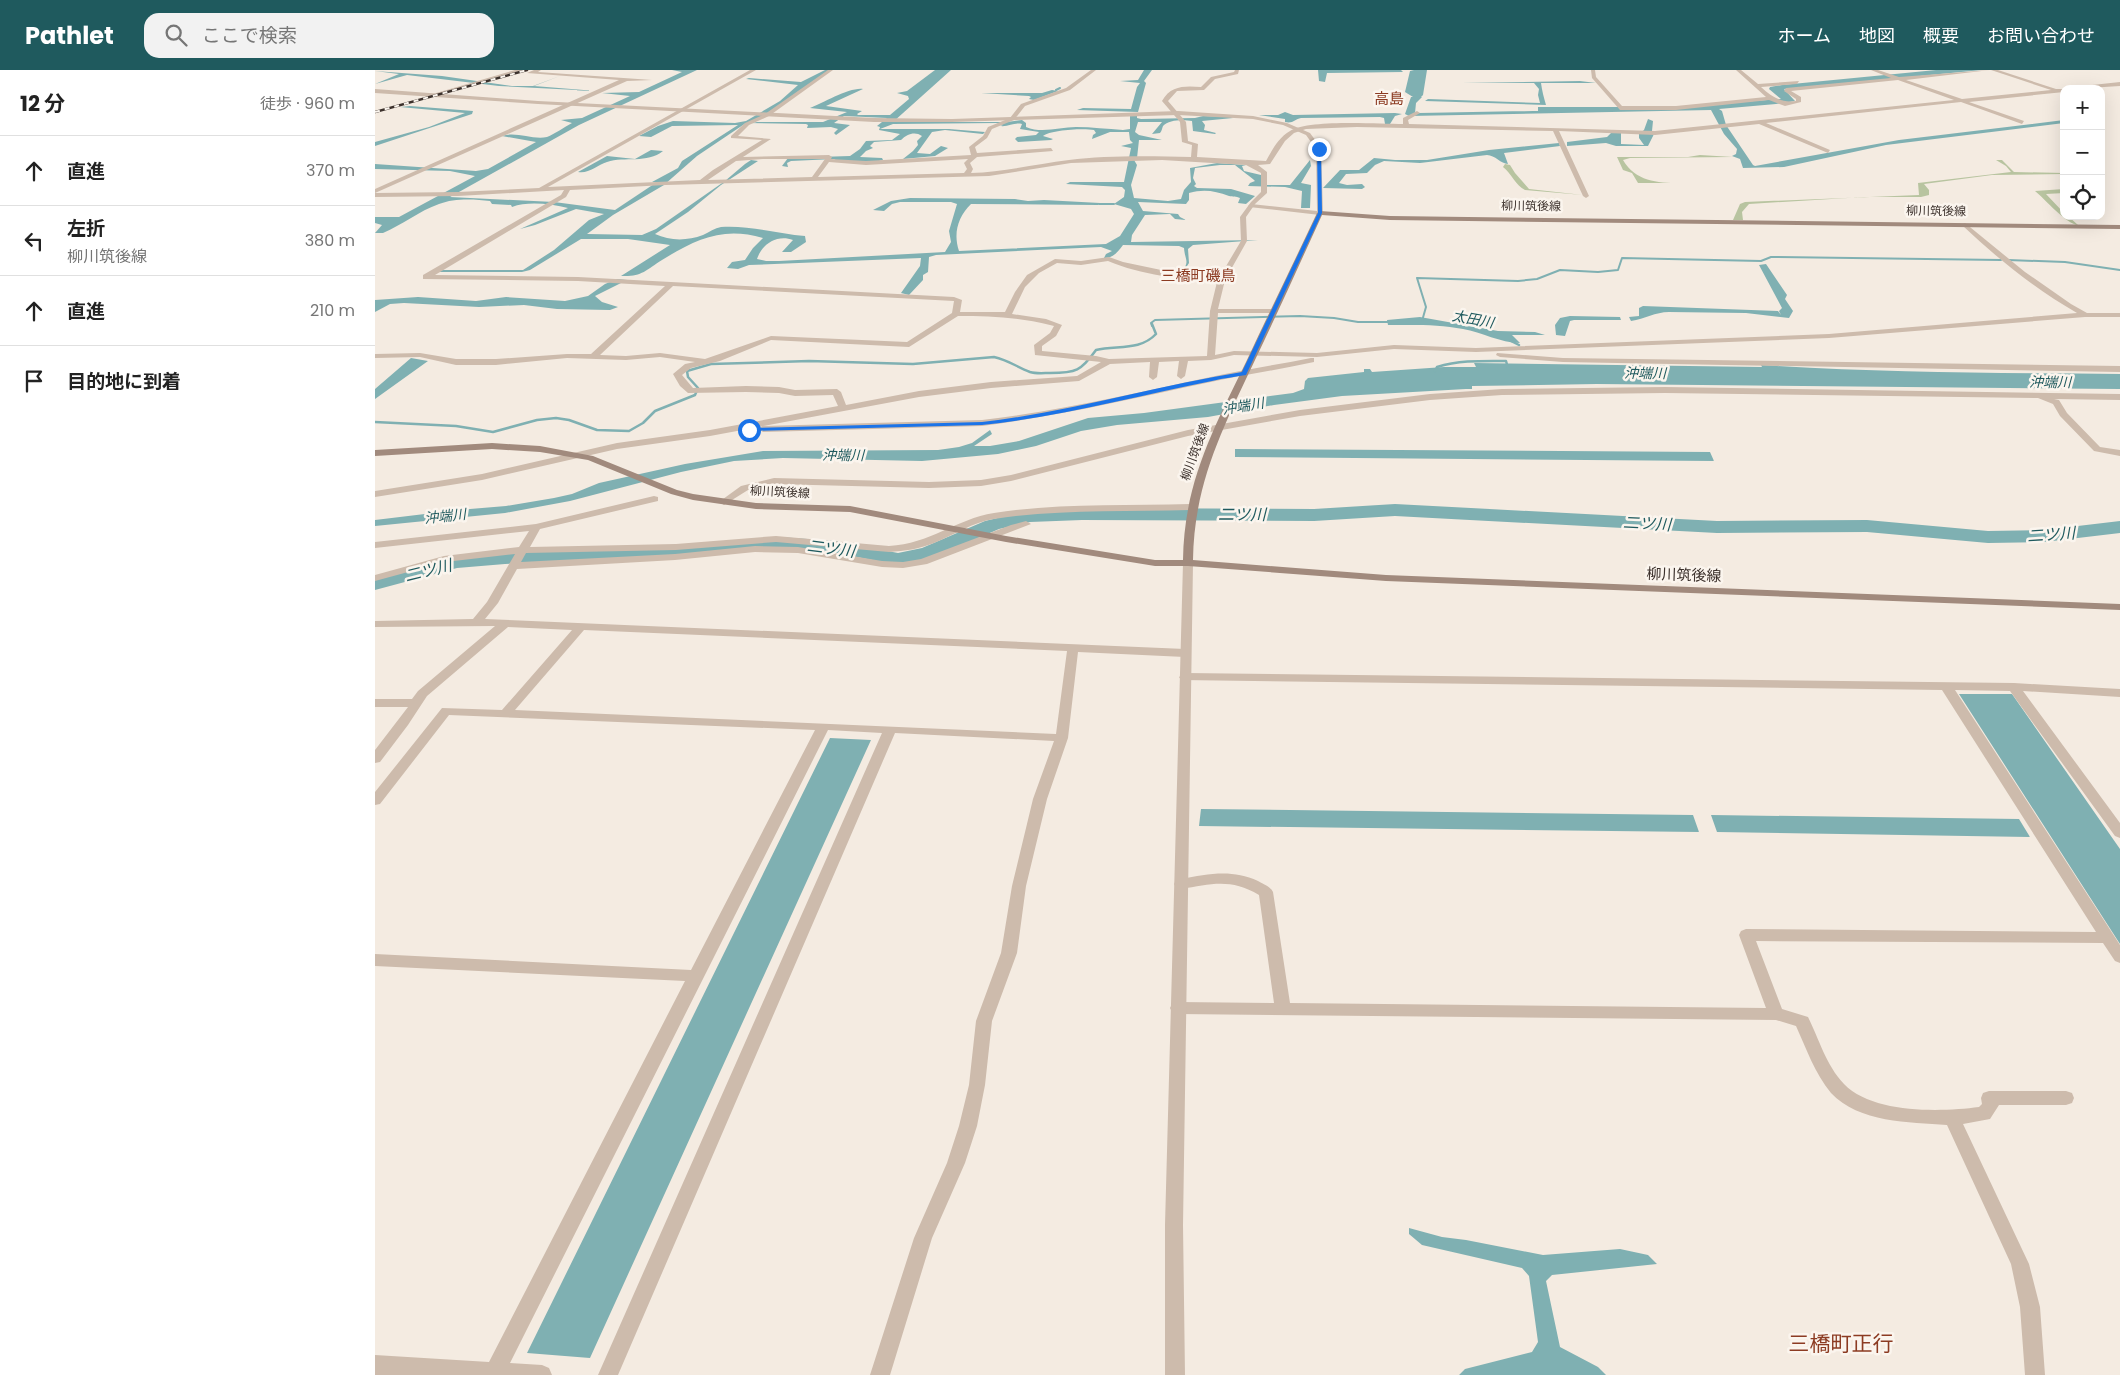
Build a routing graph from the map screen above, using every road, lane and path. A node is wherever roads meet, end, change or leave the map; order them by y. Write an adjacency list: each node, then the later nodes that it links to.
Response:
1 (520, 70): 23 (street)
2 (539, 70): 14 (street)
3 (754, 70): 27 (street)
4 (831, 70): 29 (street)
5 (1094, 70): 31 (street)
6 (1237, 70): 28 (street)
7 (1593, 70): 24 (street)
8 (1738, 70): 18 (street)
9 (1873, 70): 13 (street)
10 (1988, 70): 15 (street)
11 (1993, 70): 20 (street)
12 (1900, 72): 13 (street)
13 (1883, 74): 15 (street); 18 (street)
14 (627, 79): 16 (street); 26 (street)
15 (1896, 79): 24 (street); 25 (street)
16 (649, 80)
17 (2120, 84): 19 (street)
18 (1757, 86): 24 (street)
19 (2105, 86)
20 (2060, 90)
21 (2060, 90): 25 (street)
22 (375, 91): 23 (street)
23 (429, 96): 26 (street)
24 (1770, 98)
25 (1959, 101): 32 (street); 33 (street)
26 (573, 104): 27 (street); 49 (street)
27 (683, 110): 29 (street); 48 (street)
28 (1174, 114): 31 (street); 35 (street); 42 (street)
29 (767, 115): 31 (street); 41 (street)
30 (1415, 115): 34 (street)
31 (1010, 120): 39 (street)
32 (1759, 122): 36 (street); 38 (street)
33 (2022, 122)
34 (1406, 126): 35 (street); 36 (street)
35 (1298, 128): 43 (street); 53 (street)
36 (1555, 129): 51 (street)
37 (1051, 150): 39 (street)
38 (1828, 151)
39 (974, 156): 40 (street); 44 (street)
40 (828, 158): 41 (street); 45 (street)
41 (733, 159): 46 (street)
42 (1194, 159): 43 (street); 44 (street)
43 (1246, 163): 52 (street)
44 (966, 175): 45 (street)
45 (813, 180): 46 (street)
46 (702, 182): 47 (street)
47 (568, 188): 48 (street); 57 (street)
48 (540, 189): 50 (street)
49 (375, 191)
50 (375, 195)
51 (1586, 196)
52 (1251, 206): 53 (street); 56 (street)
53 (1320, 213): 54 (main road, 柳川筑後線); 60 (main road, 柳川筑後線)
54 (1965, 225): 55 (main road, 柳川筑後線); 61 (street)
55 (2120, 227)
56 (1221, 280): 59 (street); 63 (street)
57 (671, 284): 58 (street); 68 (street)
58 (957, 314): 59 (street); 72 (street)
59 (1008, 314): 73 (street)
60 (1272, 315): 63 (street); 65 (main road, 柳川筑後線)
61 (2085, 315): 62 (street); 64 (street)
62 (2120, 315)
63 (1213, 316): 69 (street)
64 (1476, 350): 66 (street); 74 (street)
65 (1254, 353): 66 (street); 69 (street); 76 (main road, 柳川筑後線)
66 (1341, 353): 76 (street)
67 (375, 356): 68 (street)
68 (593, 357): 72 (street)
69 (1211, 358): 71 (street)
70 (1155, 359): 71 (street); 73 (street); 77 (street)
71 (1184, 359): 75 (street)
72 (705, 360): 80 (street)
73 (1108, 362): 80 (street)
74 (2120, 369)
75 (1181, 376)
76 (1244, 376): 81 (main road, 柳川筑後線); 82 (street)
77 (1153, 377)
78 (2033, 395): 79 (street); 81 (street); 84 (street)
79 (2120, 397)
80 (844, 408): 82 (street)
81 (1219, 425): 88 (street); 89 (main road, 柳川筑後線)
82 (710, 433): 85 (street)
83 (375, 453): 85 (main road, 柳川筑後線)
84 (2120, 453)
85 (585, 456): 86 (street); 88 (main road, 柳川筑後線)
86 (375, 494)
87 (654, 498): 91 (street)
88 (723, 502): 92 (main road, 柳川筑後線)
89 (1190, 507): 92 (street); 97 (main road, 柳川筑後線)
90 (1026, 524): 93 (street)
91 (536, 527): 95 (street); 96 (street)
92 (957, 529): 93 (main road, 柳川筑後線); 94 (street)
93 (991, 536): 94 (street); 97 (main road, 柳川筑後線)
94 (790, 544): 96 (street); 98 (street)
95 (375, 546)
96 (523, 550): 98 (street); 99 (street)
97 (1188, 563): 100 (main road, 柳川筑後線); 106 (street)
98 (515, 566): 101 (street)
99 (375, 578)
100 (2120, 607)
101 (476, 622): 102 (street); 103 (street)
102 (506, 623): 104 (street); 112 (street)
103 (375, 624)
104 (581, 626): 105 (street); 113 (street)
105 (1073, 648): 106 (street); 116 (street)
106 (1185, 653): 107 (street)
107 (1185, 677): 108 (street); 120 (street)
108 (1946, 686): 109 (street); 121 (street)
109 (2014, 687): 110 (street); 119 (street)
110 (2120, 693)
111 (375, 702): 112 (street)
112 (417, 702): 117 (street)
113 (505, 713): 114 (street); 118 (street)
114 (823, 727): 115 (street); 124 (street)
115 (890, 730): 116 (street); 133 (street)
116 (1062, 738): 134 (street)
117 (375, 759)
118 (375, 801)
119 (2120, 833)
120 (1181, 884): 125 (street); 126 (street)
121 (2108, 938): 122 (street); 127 (street)
122 (2120, 957)
123 (375, 960): 124 (street)
124 (696, 976): 131 (street)
125 (1178, 1008): 126 (street); 135 (street)
126 (1283, 1009): 127 (street)
127 (1776, 1014): 129 (street)
128 (2066, 1098): 129 (street)
129 (1952, 1118): 136 (street)
130 (375, 1365): 131 (street)
131 (497, 1373): 132 (street)
132 (542, 1375)
133 (608, 1375)
134 (880, 1375)
135 (1175, 1375)
136 (2035, 1375)

